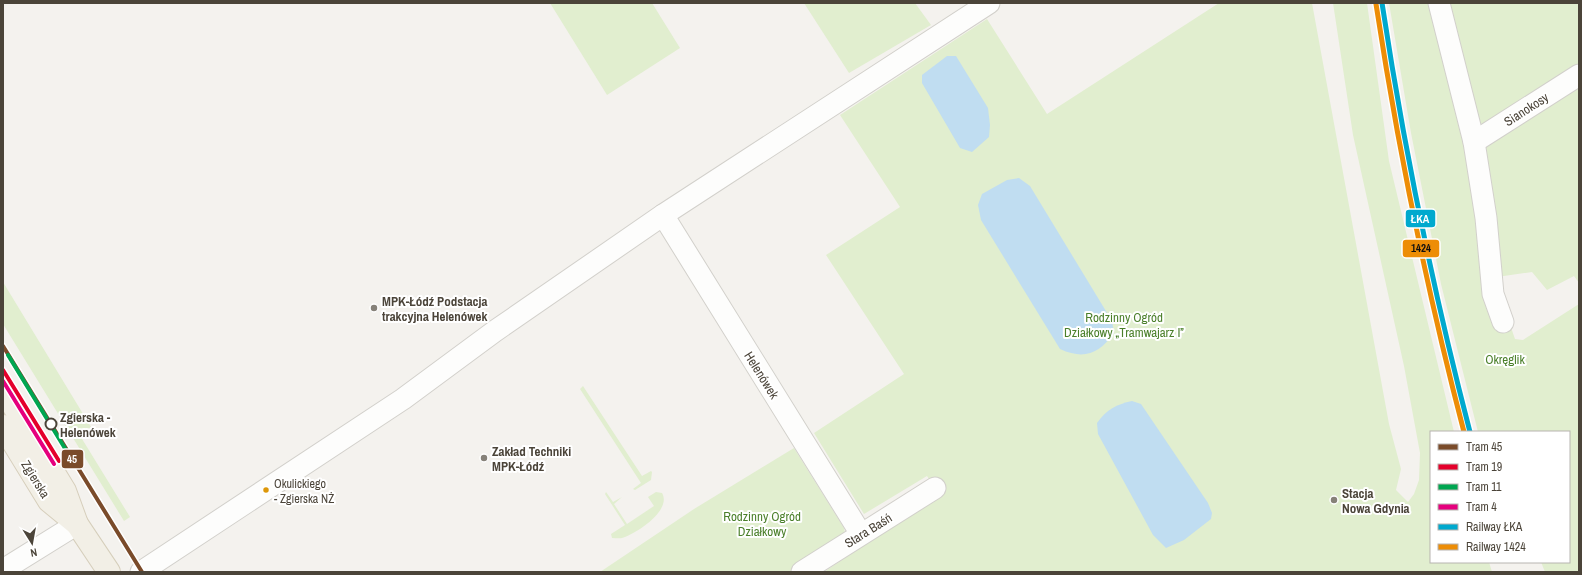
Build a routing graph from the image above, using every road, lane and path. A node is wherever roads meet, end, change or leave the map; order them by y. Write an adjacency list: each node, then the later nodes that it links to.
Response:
1 (989, 3): 5 (street)
2 (1439, 3): 4 (street)
3 (1579, 75): 4 (street, Sianokosy)
4 (1474, 142): 6 (street)
5 (663, 215): 11 (street, Helenówek); 14 (street)
6 (1503, 322)
7 (3, 389): 10 (main road, Zgierska)
8 (3, 426): 10 (main road, Zgierska)
9 (935, 488): 11 (street, Stara Baśń)
10 (76, 524): 12 (street); 13 (main road, Zgierska)
11 (861, 534): 15 (street, Stara Baśń)
12 (3, 570)
13 (110, 572)
14 (141, 572)
15 (802, 572)

